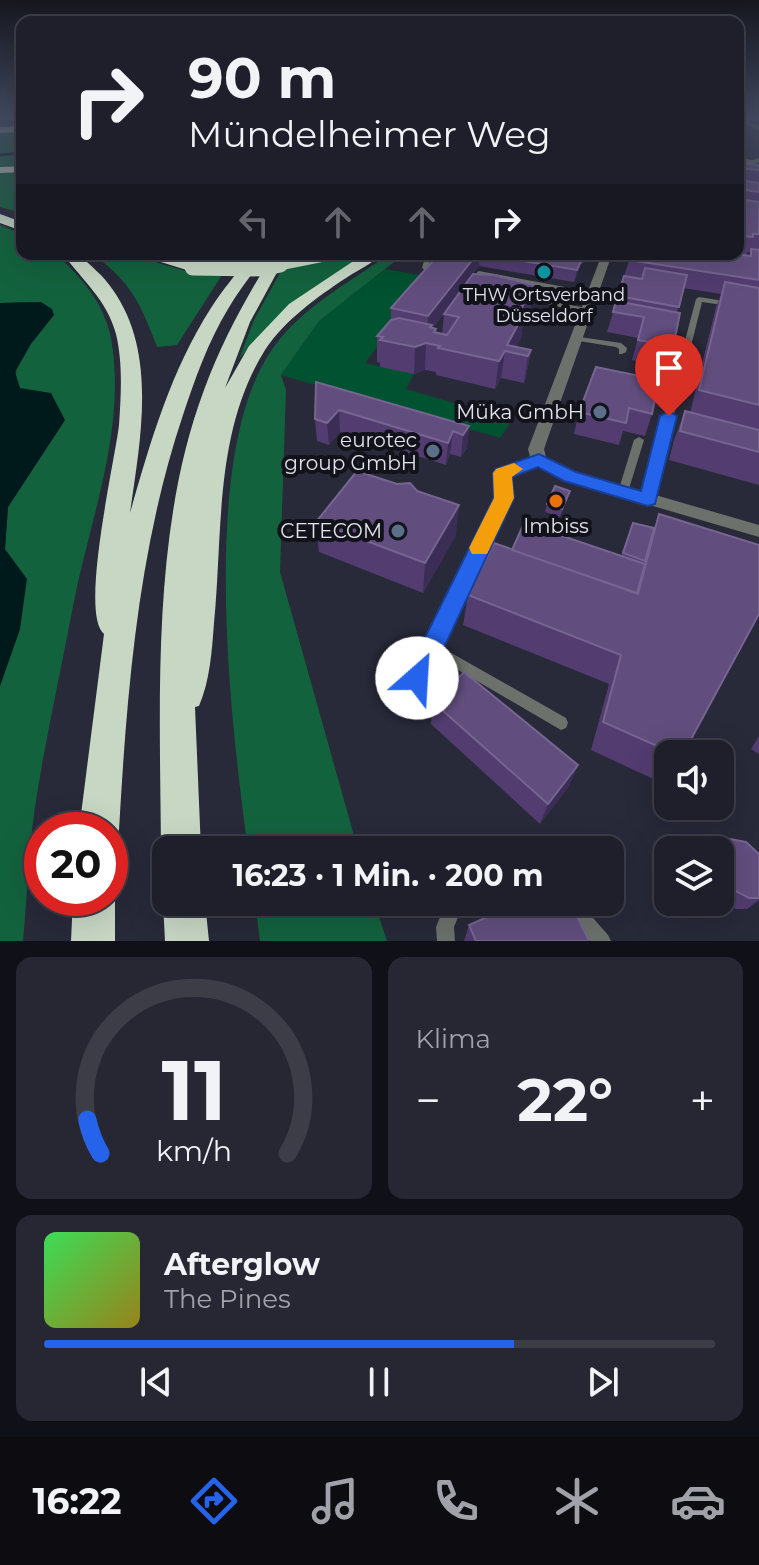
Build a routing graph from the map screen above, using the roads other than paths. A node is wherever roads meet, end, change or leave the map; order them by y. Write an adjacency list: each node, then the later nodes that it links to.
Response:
1 (76, 260): 24 (highway)
2 (166, 260): 5 (highway, bridge)
3 (255, 260): 24 (highway)
4 (277, 260): 27 (highway)
5 (300, 260)
6 (364, 260): 27 (highway)
7 (427, 260): 9 (lane)
8 (605, 260): 11 (street)
9 (425, 268)
10 (479, 273): 11 (lane)
11 (592, 294): 14 (street)
12 (517, 297): 14 (lane)
13 (744, 306): 21 (lane)
14 (586, 310): 15 (street)
15 (576, 338): 16 (lane); 18 (street)
16 (622, 352)
17 (639, 440): 20 (lane)
18 (539, 460): 19 (street); 20 (street)
19 (502, 473): 23 (lane)
20 (623, 492): 21 (street)
21 (648, 499): 22 (street)
22 (759, 531)
23 (432, 648): 25 (lane); 26 (lane)
24 (117, 650): 28 (highway)
25 (417, 678)
26 (561, 723)
27 (178, 724): 29 (highway)
28 (101, 812)
29 (181, 836)
30 (94, 916): 34 (highway)
31 (185, 916): 35 (highway)
32 (449, 916): 36 (lane)
33 (580, 916): 37 (lane)
34 (93, 941)
35 (187, 941)
36 (446, 941)
37 (602, 941)

